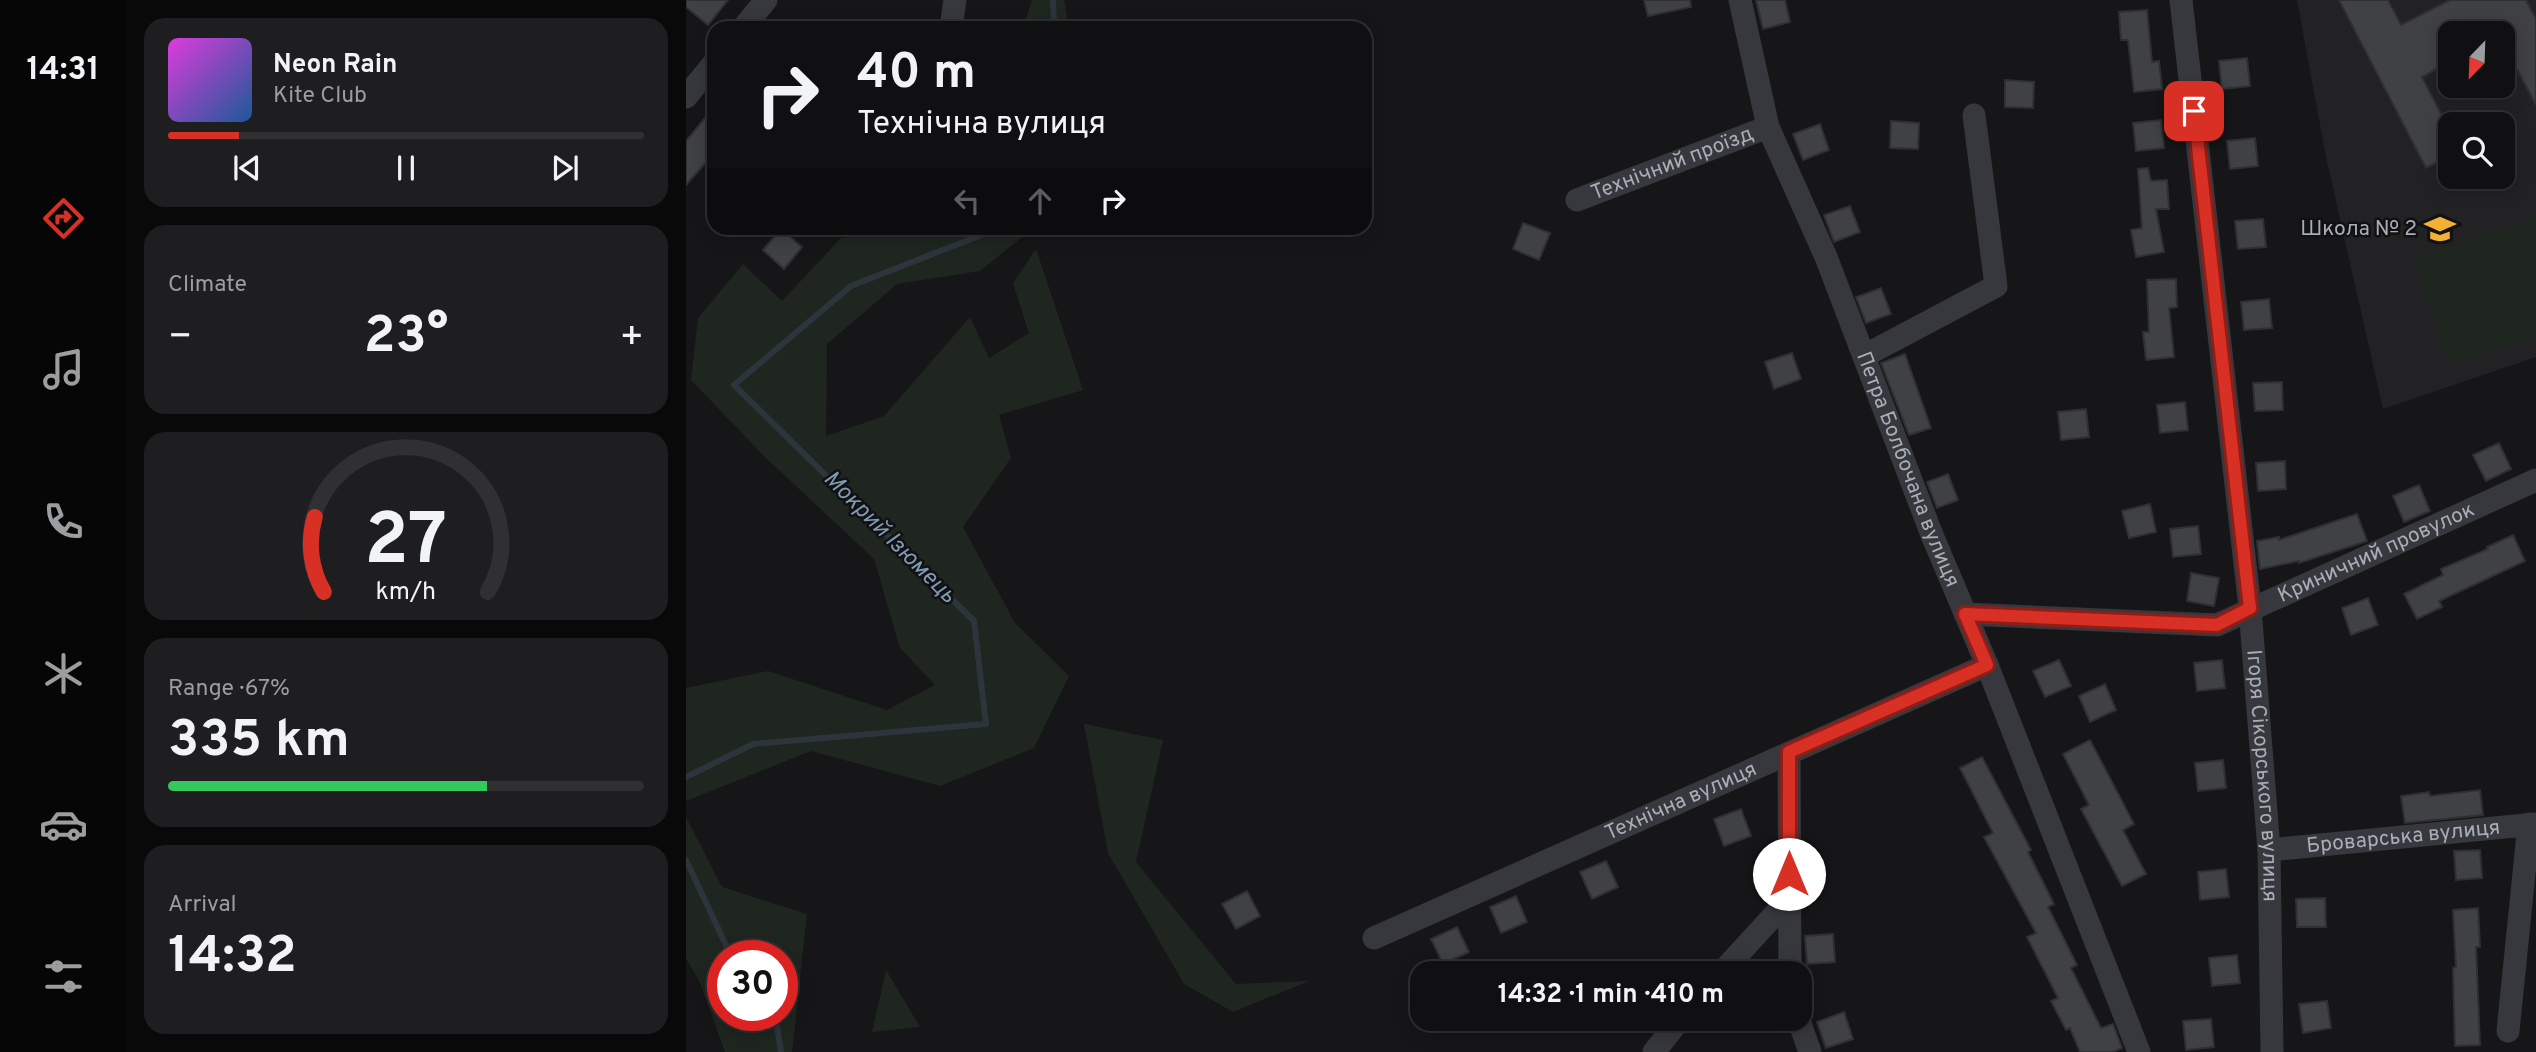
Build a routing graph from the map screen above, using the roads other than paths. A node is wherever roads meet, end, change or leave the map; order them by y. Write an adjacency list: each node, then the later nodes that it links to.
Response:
1 (766, 0): 5 (street)
2 (956, 0): 6 (street)
3 (1740, 0): 10 (street, Петра Болбочана вулиця)
4 (2181, 0): 14 (street, Ігоря Сікорського вулиця)
5 (749, 21)
6 (952, 21)
7 (707, 72): 8 (street)
8 (686, 97)
9 (1974, 115): 12 (street)
10 (1768, 127): 11 (street, Технічний проїзд); 12 (street, Петра Болбочана вулиця)
11 (1577, 200)
12 (1864, 356): 15 (street, Петра Болбочана вулиця)
13 (2536, 480): 14 (street, Криничний провулок)
14 (2250, 608): 15 (street, Криничний провулок); 19 (street, Ігоря Сікорського вулиця)
15 (1965, 614): 16 (street, Петра Болбочана вулиця)
16 (1987, 665): 17 (street, Технічна вулиця); 29 (street, Петра Болбочана вулиця)
17 (1789, 752): 20 (street); 21 (street, Технічна вулиця)
18 (2532, 824): 19 (street, Броварська вулиця); 26 (street)
19 (2270, 849): 30 (street, Ігоря Сікорського вулиця)
20 (1789, 898): 22 (street); 23 (street)
21 (1374, 938)
22 (1732, 961)
23 (1790, 961)
24 (1671, 1031): 27 (street)
25 (1803, 1031): 28 (street)
26 (2508, 1031)
27 (1654, 1052)
28 (1810, 1052)
29 (2139, 1052)
30 (2272, 1052)

